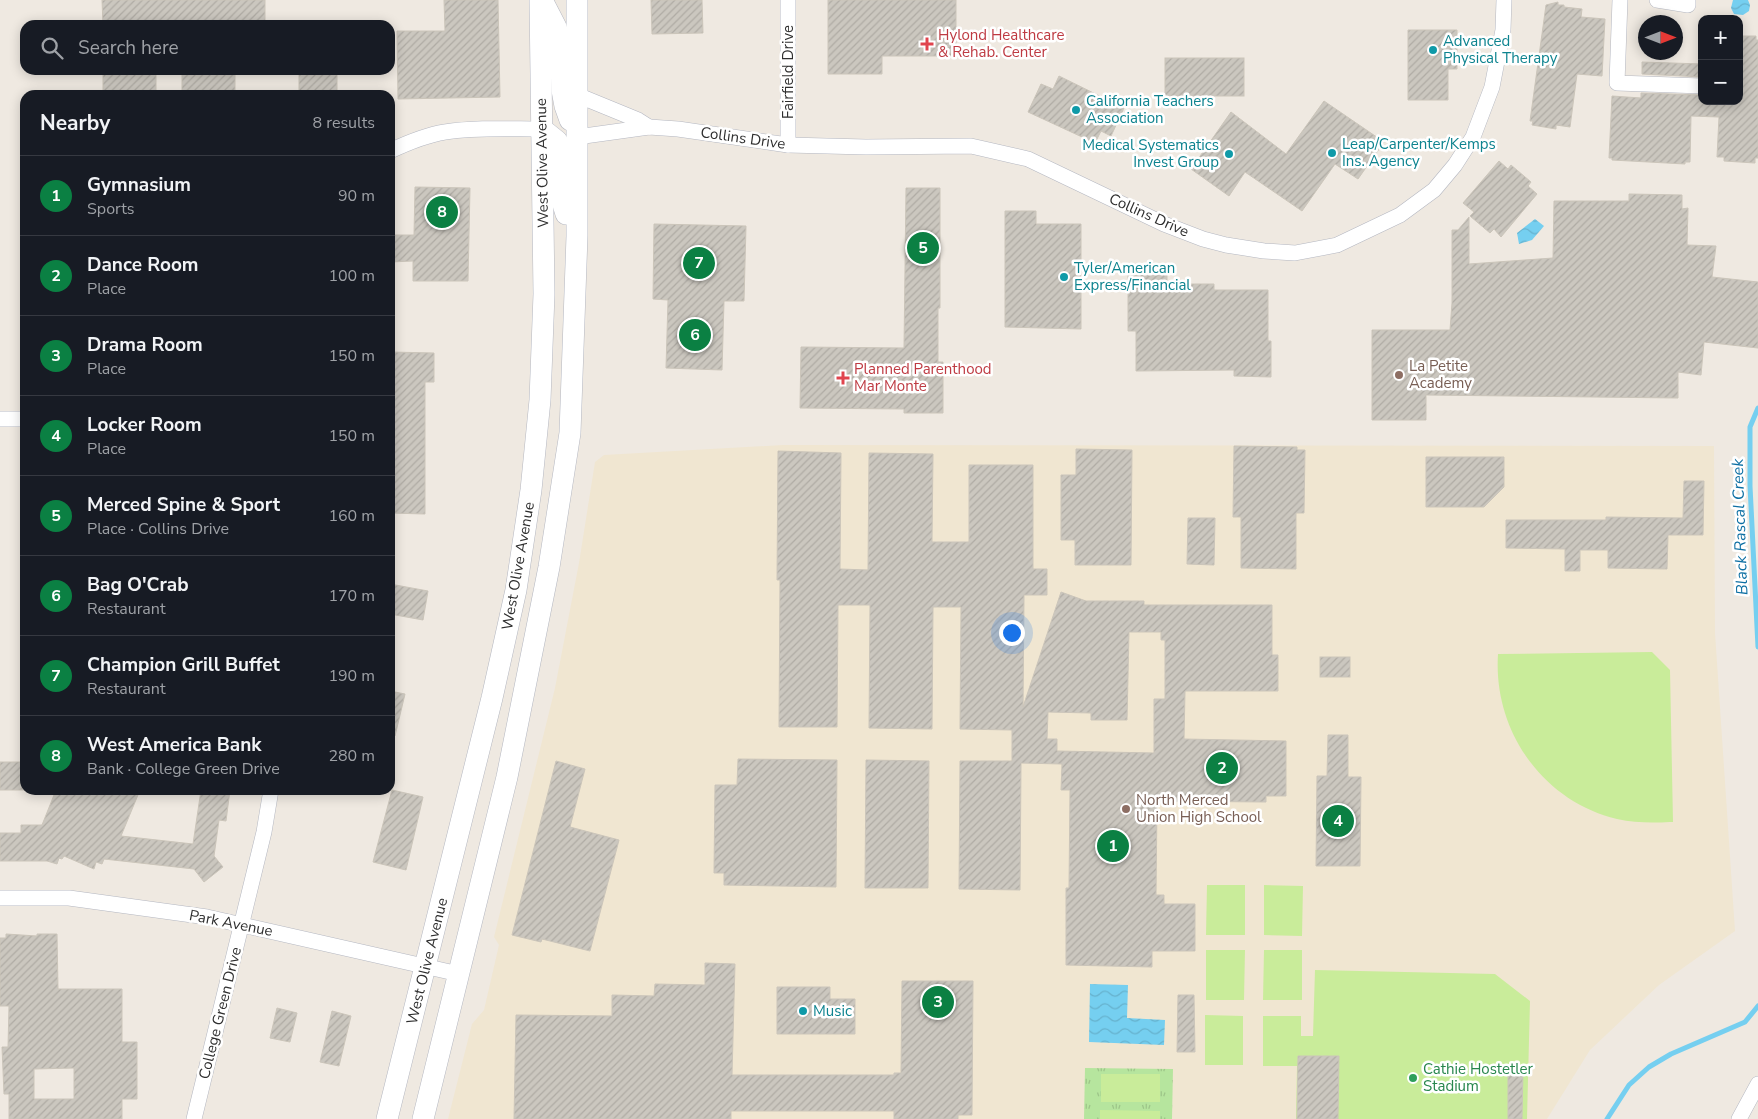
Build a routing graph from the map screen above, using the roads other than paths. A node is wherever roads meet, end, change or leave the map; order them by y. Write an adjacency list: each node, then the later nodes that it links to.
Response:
1 (541, 0): 11 (main road, West Olive Avenue); 12 (main road)
2 (577, 0): 9 (main road, West Olive Avenue)
3 (788, 0): 13 (street, Fairfield Drive)
4 (1504, 0): 13 (street, Collins Drive)
5 (1620, 0): 8 (street)
6 (1657, 0): 7 (street)
7 (1688, 0)
8 (1698, 86)
9 (577, 95): 10 (street, Collins Drive); 12 (main road, West Olive Avenue)
10 (649, 127): 12 (street, Collins Drive); 13 (street, Collins Drive)
11 (542, 130): 14 (street); 15 (main road); 21 (main road, West Olive Avenue)
12 (577, 137): 15 (main road, West Olive Avenue)
13 (788, 145)
14 (395, 149)
15 (577, 236): 22 (main road, West Olive Avenue)
16 (0, 419): 17 (street)
17 (20, 419)
18 (270, 795): 20 (street, College Green Drive)
19 (0, 898): 20 (street, Park Avenue)
20 (242, 924): 21 (street, Park Avenue); 24 (street, College Green Drive)
21 (426, 965): 22 (street, Park Avenue); 25 (main road, West Olive Avenue)
22 (459, 974): 26 (main road, West Olive Avenue)
23 (1758, 1084): 27 (street)
24 (194, 1119)
25 (387, 1119)
26 (422, 1119)
27 (1739, 1119)

